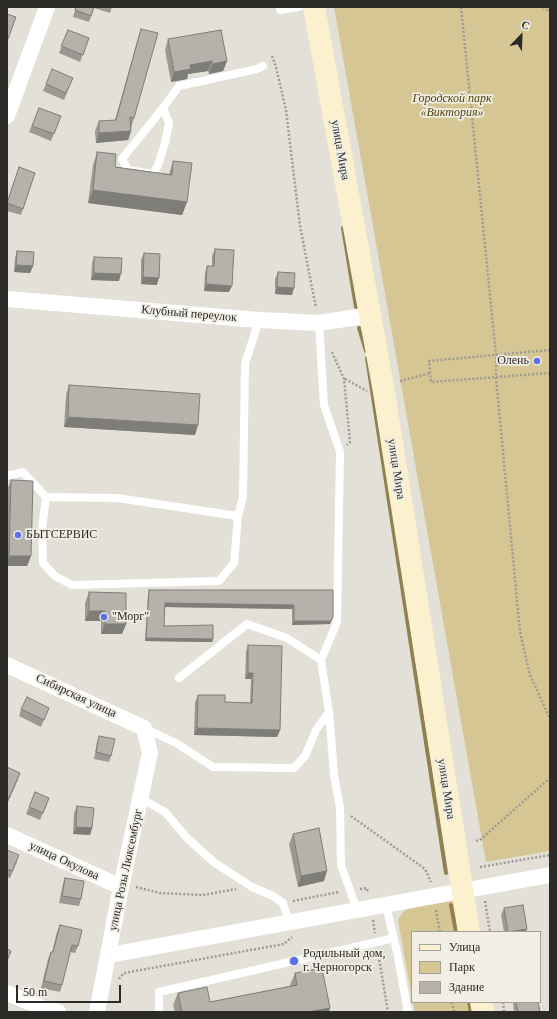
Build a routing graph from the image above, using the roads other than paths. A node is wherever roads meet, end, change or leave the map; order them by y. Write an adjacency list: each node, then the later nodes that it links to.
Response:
1 (47, 7): 7 (street)
2 (300, 7): 4 (lane)
3 (314, 7): 9 (main road, улица Мира)
4 (280, 10)
5 (263, 66): 6 (lane)
6 (163, 108): 6 (lane)
7 (7, 116)
8 (7, 299): 10 (street, Клубный переулок)
9 (370, 315): 11 (street, Клубный переулок); 24 (main road, улица Мира)
10 (259, 320): 11 (street, Клубный переулок); 14 (lane)
11 (319, 323): 15 (lane)
12 (7, 476): 13 (lane)
13 (46, 497): 14 (lane); 14 (lane)
14 (238, 516)
15 (322, 660): 17 (lane); 18 (lane)
16 (7, 665): 19 (street, Сибирская улица)
17 (179, 678)
18 (329, 712): 19 (lane); 26 (lane)
19 (144, 728): 20 (street, улица Розы Люксембург)
20 (140, 798): 23 (street, улица Розы Люксембург); 27 (lane)
21 (7, 835): 23 (street, улица Окулова)
22 (550, 875): 24 (street)
23 (121, 887): 30 (street, улица Розы Люксембург)
24 (462, 891): 25 (street); 28 (main road, улица Мира)
25 (386, 905): 26 (street); 29 (lane)
26 (357, 910): 27 (street)
27 (292, 929): 30 (street)
28 (469, 931)
29 (394, 938): 34 (lane); 35 (lane)
30 (109, 955): 33 (street, улица Розы Люксембург)
31 (7, 993): 32 (street)
32 (58, 1012)
33 (97, 1012)
34 (160, 1012)
35 (408, 1012)

